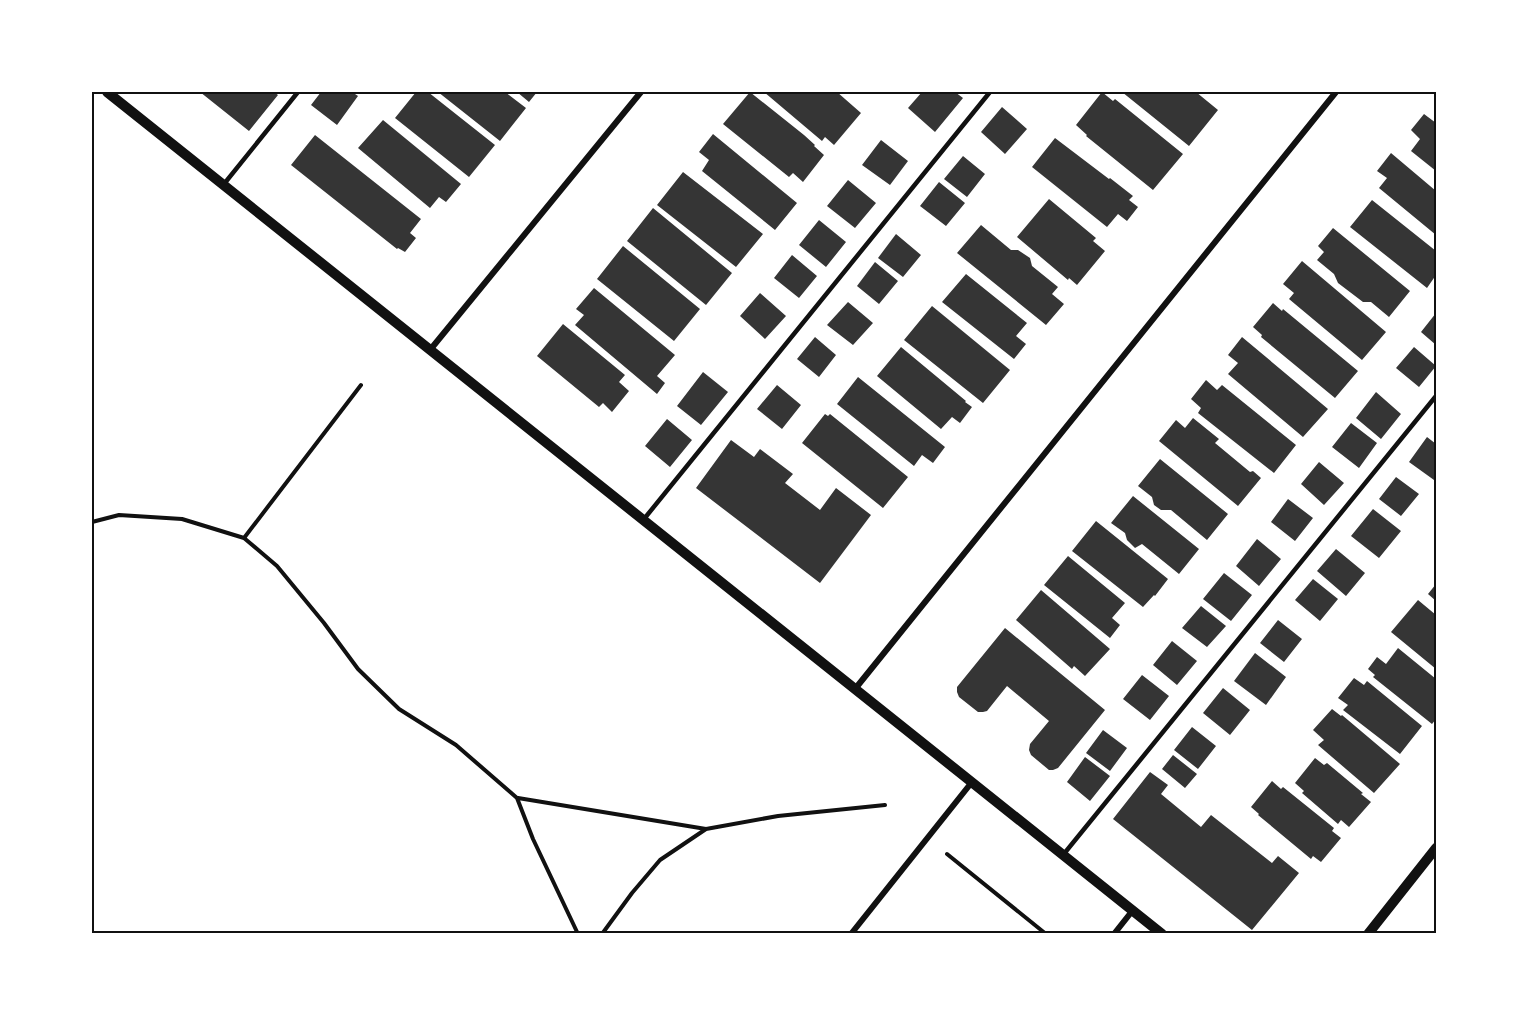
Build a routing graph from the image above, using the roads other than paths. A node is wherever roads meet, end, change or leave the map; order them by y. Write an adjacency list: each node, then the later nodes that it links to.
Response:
1 (107, 92): 6 (street)
2 (298, 92): 6 (lane)
3 (641, 92): 7 (street)
4 (990, 92): 9 (lane)
5 (1336, 92): 10 (street)
6 (224, 184): 7 (street)
7 (430, 350): 9 (street)
8 (1437, 396): 13 (lane)
9 (643, 520): 10 (street)
10 (855, 689): 11 (street)
11 (972, 783): 13 (street); 15 (street)
12 (1437, 848): 18 (street)
13 (1063, 855): 14 (street)
14 (1133, 910): 16 (street); 17 (street)
15 (851, 933)
16 (1114, 933)
17 (1162, 933)
18 (1368, 933)

